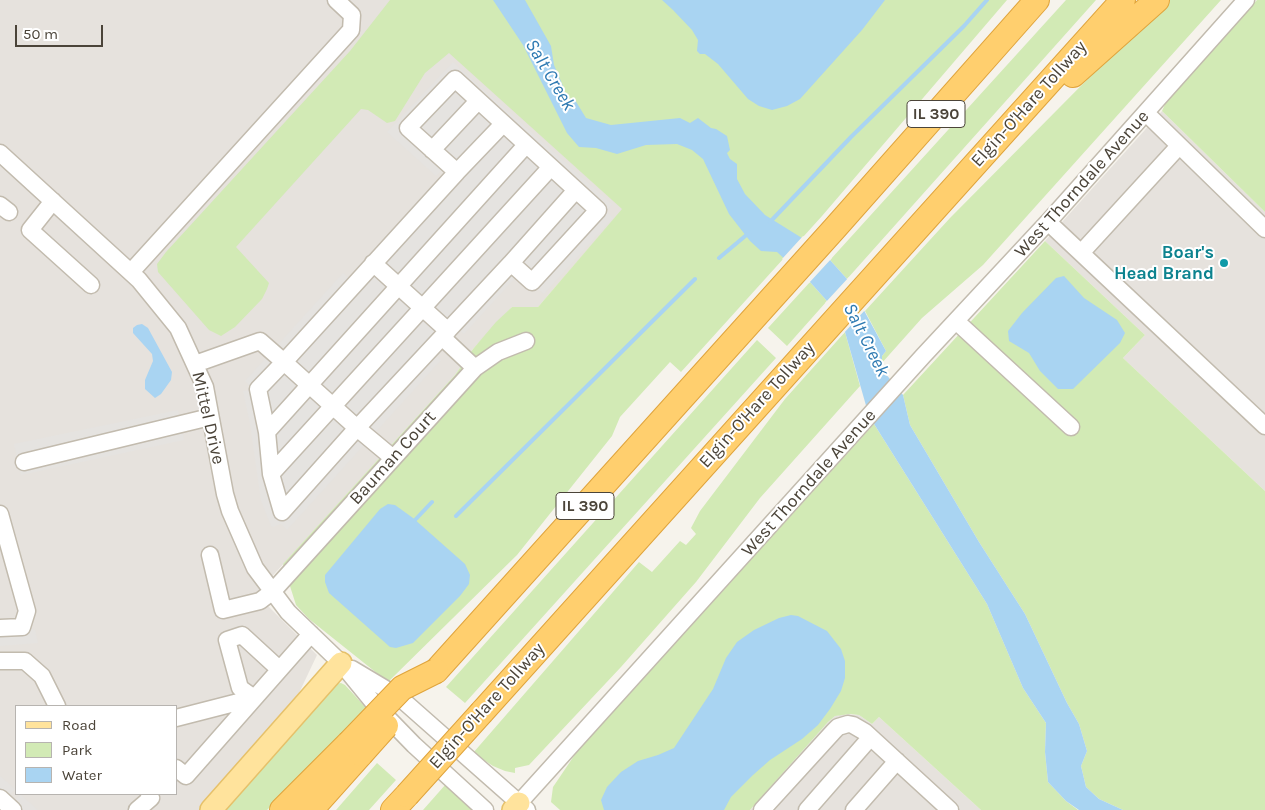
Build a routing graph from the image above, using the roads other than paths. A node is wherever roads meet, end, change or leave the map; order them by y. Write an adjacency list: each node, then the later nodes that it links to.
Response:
1 (336, 0): 23 (street)
2 (1037, 0): 55 (highway, IL 390, bridge)
3 (1122, 0): 13 (highway, Elgin-O'Hare Tollway)
4 (1157, 0): 13 (highway)
5 (1246, 0): 7 (street, West Thorndale Avenue)
6 (478, 100): 8 (street); 11 (street); 11 (street)
7 (1146, 113): 10 (street); 18 (street, West Thorndale Avenue)
8 (503, 124): 9 (street); 15 (street)
9 (526, 145): 14 (street); 25 (street)
10 (1179, 146): 19 (street); 20 (street)
11 (432, 150): 15 (street)
12 (0, 153): 17 (street, Mittel Drive)
13 (979, 160): 60 (highway, Elgin-O'Hare Tollway, bridge)
14 (551, 167): 16 (street); 26 (street)
15 (457, 172): 21 (street)
16 (576, 190): 22 (street); 22 (street)
17 (53, 201): 23 (street, Mittel Drive); 24 (street)
18 (1048, 222): 20 (street); 27 (street, West Thorndale Avenue)
19 (1265, 229)
20 (1081, 253): 36 (street)
21 (373, 263): 25 (street); 30 (street)
22 (511, 263): 28 (street)
23 (131, 272): 31 (street, Mittel Drive)
24 (90, 285)
25 (399, 286): 26 (street); 33 (street)
26 (422, 308): 28 (street); 34 (street)
27 (956, 320): 37 (street); 62 (street, West Thorndale Avenue)
28 (445, 334): 32 (street); 38 (street)
29 (526, 341): 32 (street, Bauman Court)
30 (284, 362): 31 (street); 33 (street); 39 (street)
31 (195, 364): 35 (street, Mittel Drive)
32 (475, 368): 40 (street, Bauman Court)
33 (308, 384): 34 (street); 39 (street)
34 (332, 406): 38 (street); 42 (street)
35 (210, 417): 41 (street); 45 (street, Mittel Drive)
36 (1265, 426)
37 (1072, 427)
38 (358, 428): 40 (street); 42 (street)
39 (266, 432): 42 (street)
40 (393, 458): 45 (street, Bauman Court)
41 (24, 462)
42 (271, 474)
43 (0, 514): 46 (street)
44 (210, 555): 45 (street, Bauman Court)
45 (272, 591): 47 (street, Mittel Drive)
46 (0, 628)
47 (311, 634): 49 (street, Mittel Drive); 50 (street)
48 (0, 661): 52 (street)
49 (341, 663): 62 (street, Mittel Drive); 65 (main road); 68 (street, Mittel Drive)
50 (279, 669): 51 (street); 51 (street)
51 (254, 698): 53 (street); 57 (street)
52 (56, 705)
53 (178, 717)
54 (870, 738): 56 (street); 69 (street); 70 (street)
55 (355, 749): 66 (highway); 67 (highway, IL 390)
56 (897, 761): 61 (street); 71 (street)
57 (178, 770)
58 (150, 795): 64 (street)
59 (0, 798): 63 (street)
60 (400, 802)
61 (861, 807)
62 (520, 808)
63 (13, 810)
64 (137, 810)
65 (211, 810)
66 (282, 810)
67 (311, 810)
68 (485, 810)
69 (762, 810)
70 (808, 810)
71 (950, 810)

